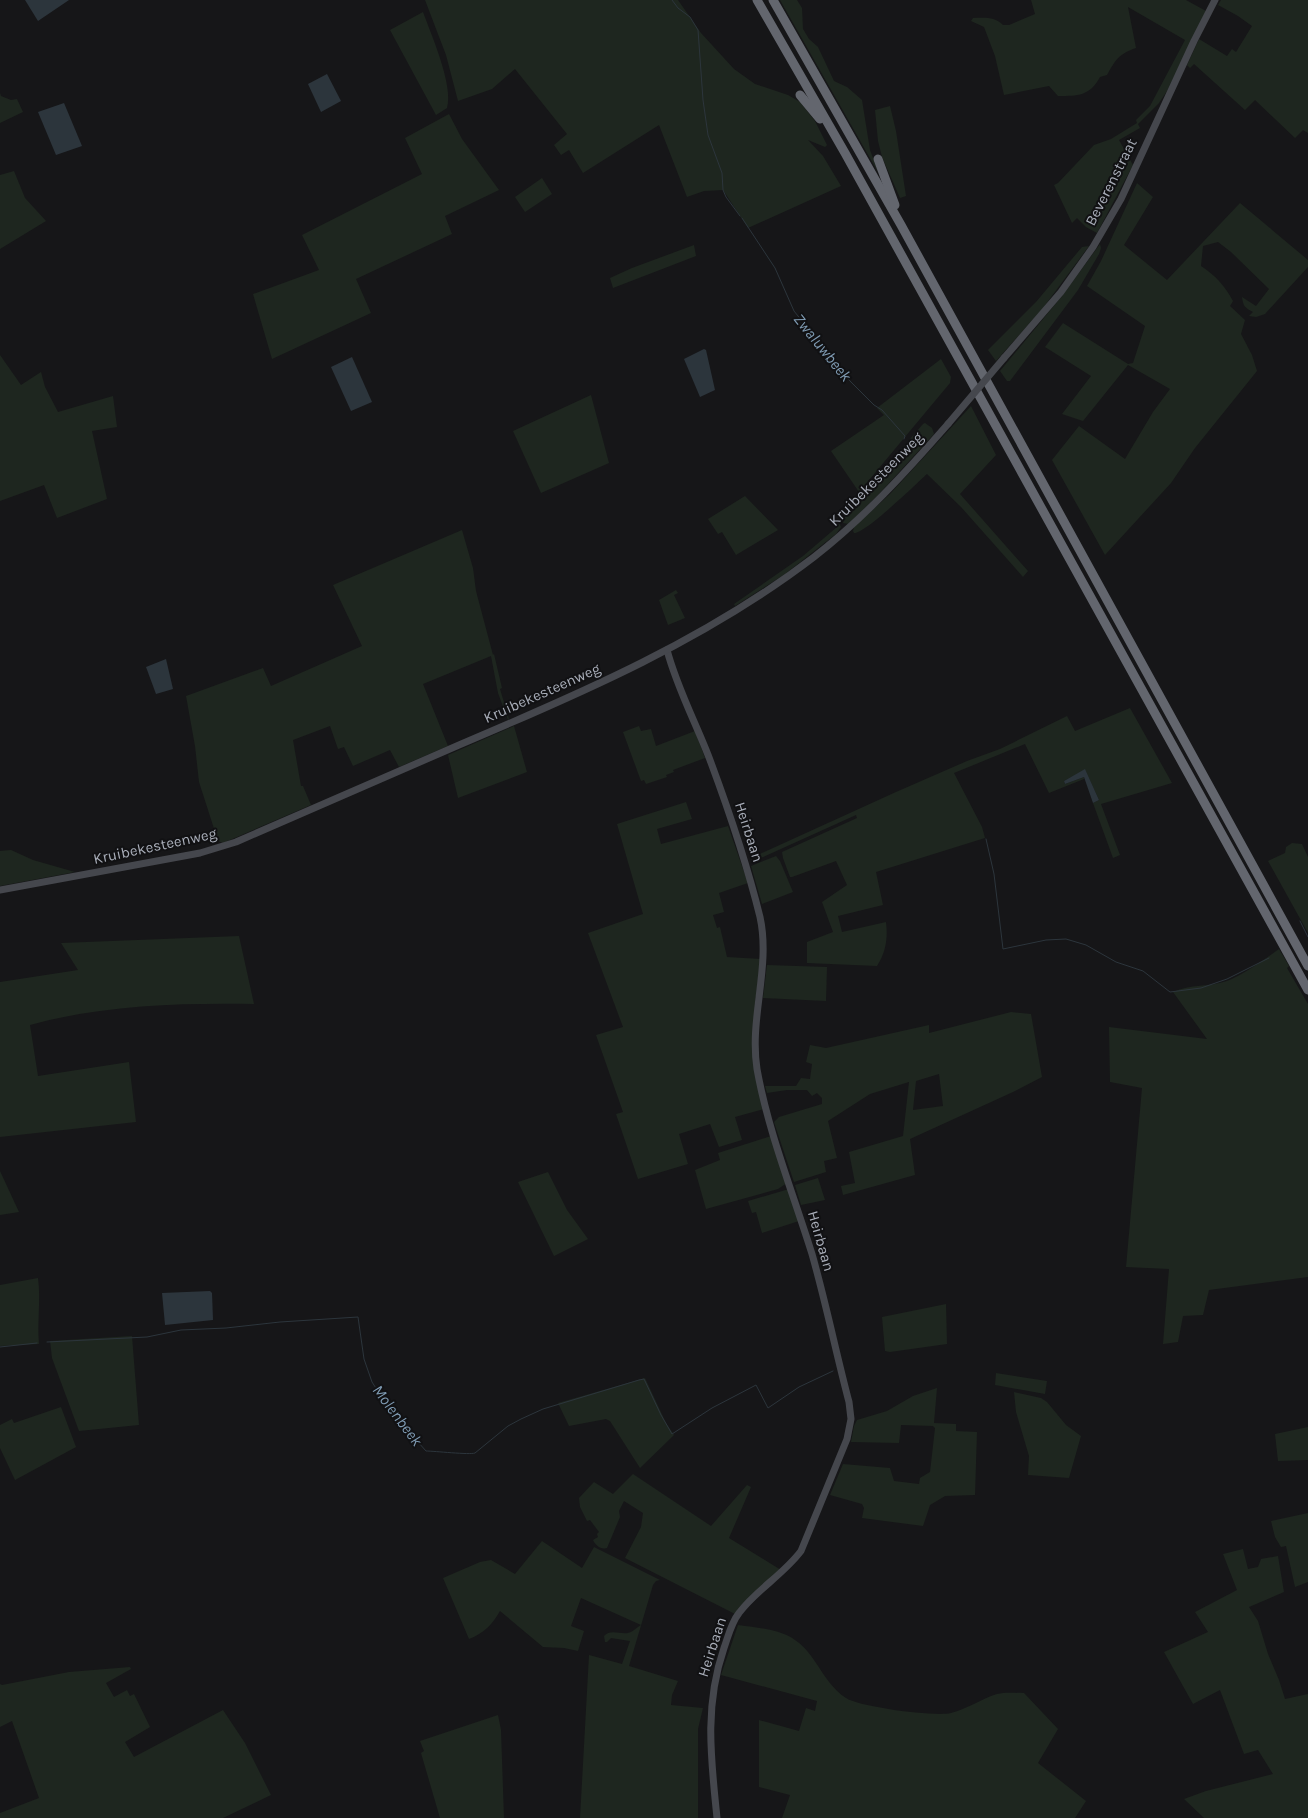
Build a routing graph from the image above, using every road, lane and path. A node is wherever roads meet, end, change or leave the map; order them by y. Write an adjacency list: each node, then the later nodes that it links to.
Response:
1 (757, 0): 5 (highway)
2 (774, 0): 7 (highway)
3 (1215, 0): 8 (street, Beverenstraat)
4 (800, 95): 5 (highway)
5 (845, 153): 12 (highway)
6 (878, 159): 7 (highway)
7 (901, 225): 11 (highway)
8 (1004, 358): 9 (street, Kruibekesteenweg, bridge)
9 (667, 650): 10 (street, Kruibekesteenweg); 13 (street, Heirbaan)
10 (0, 890)
11 (1308, 966)
12 (1308, 990)
13 (717, 1818)

